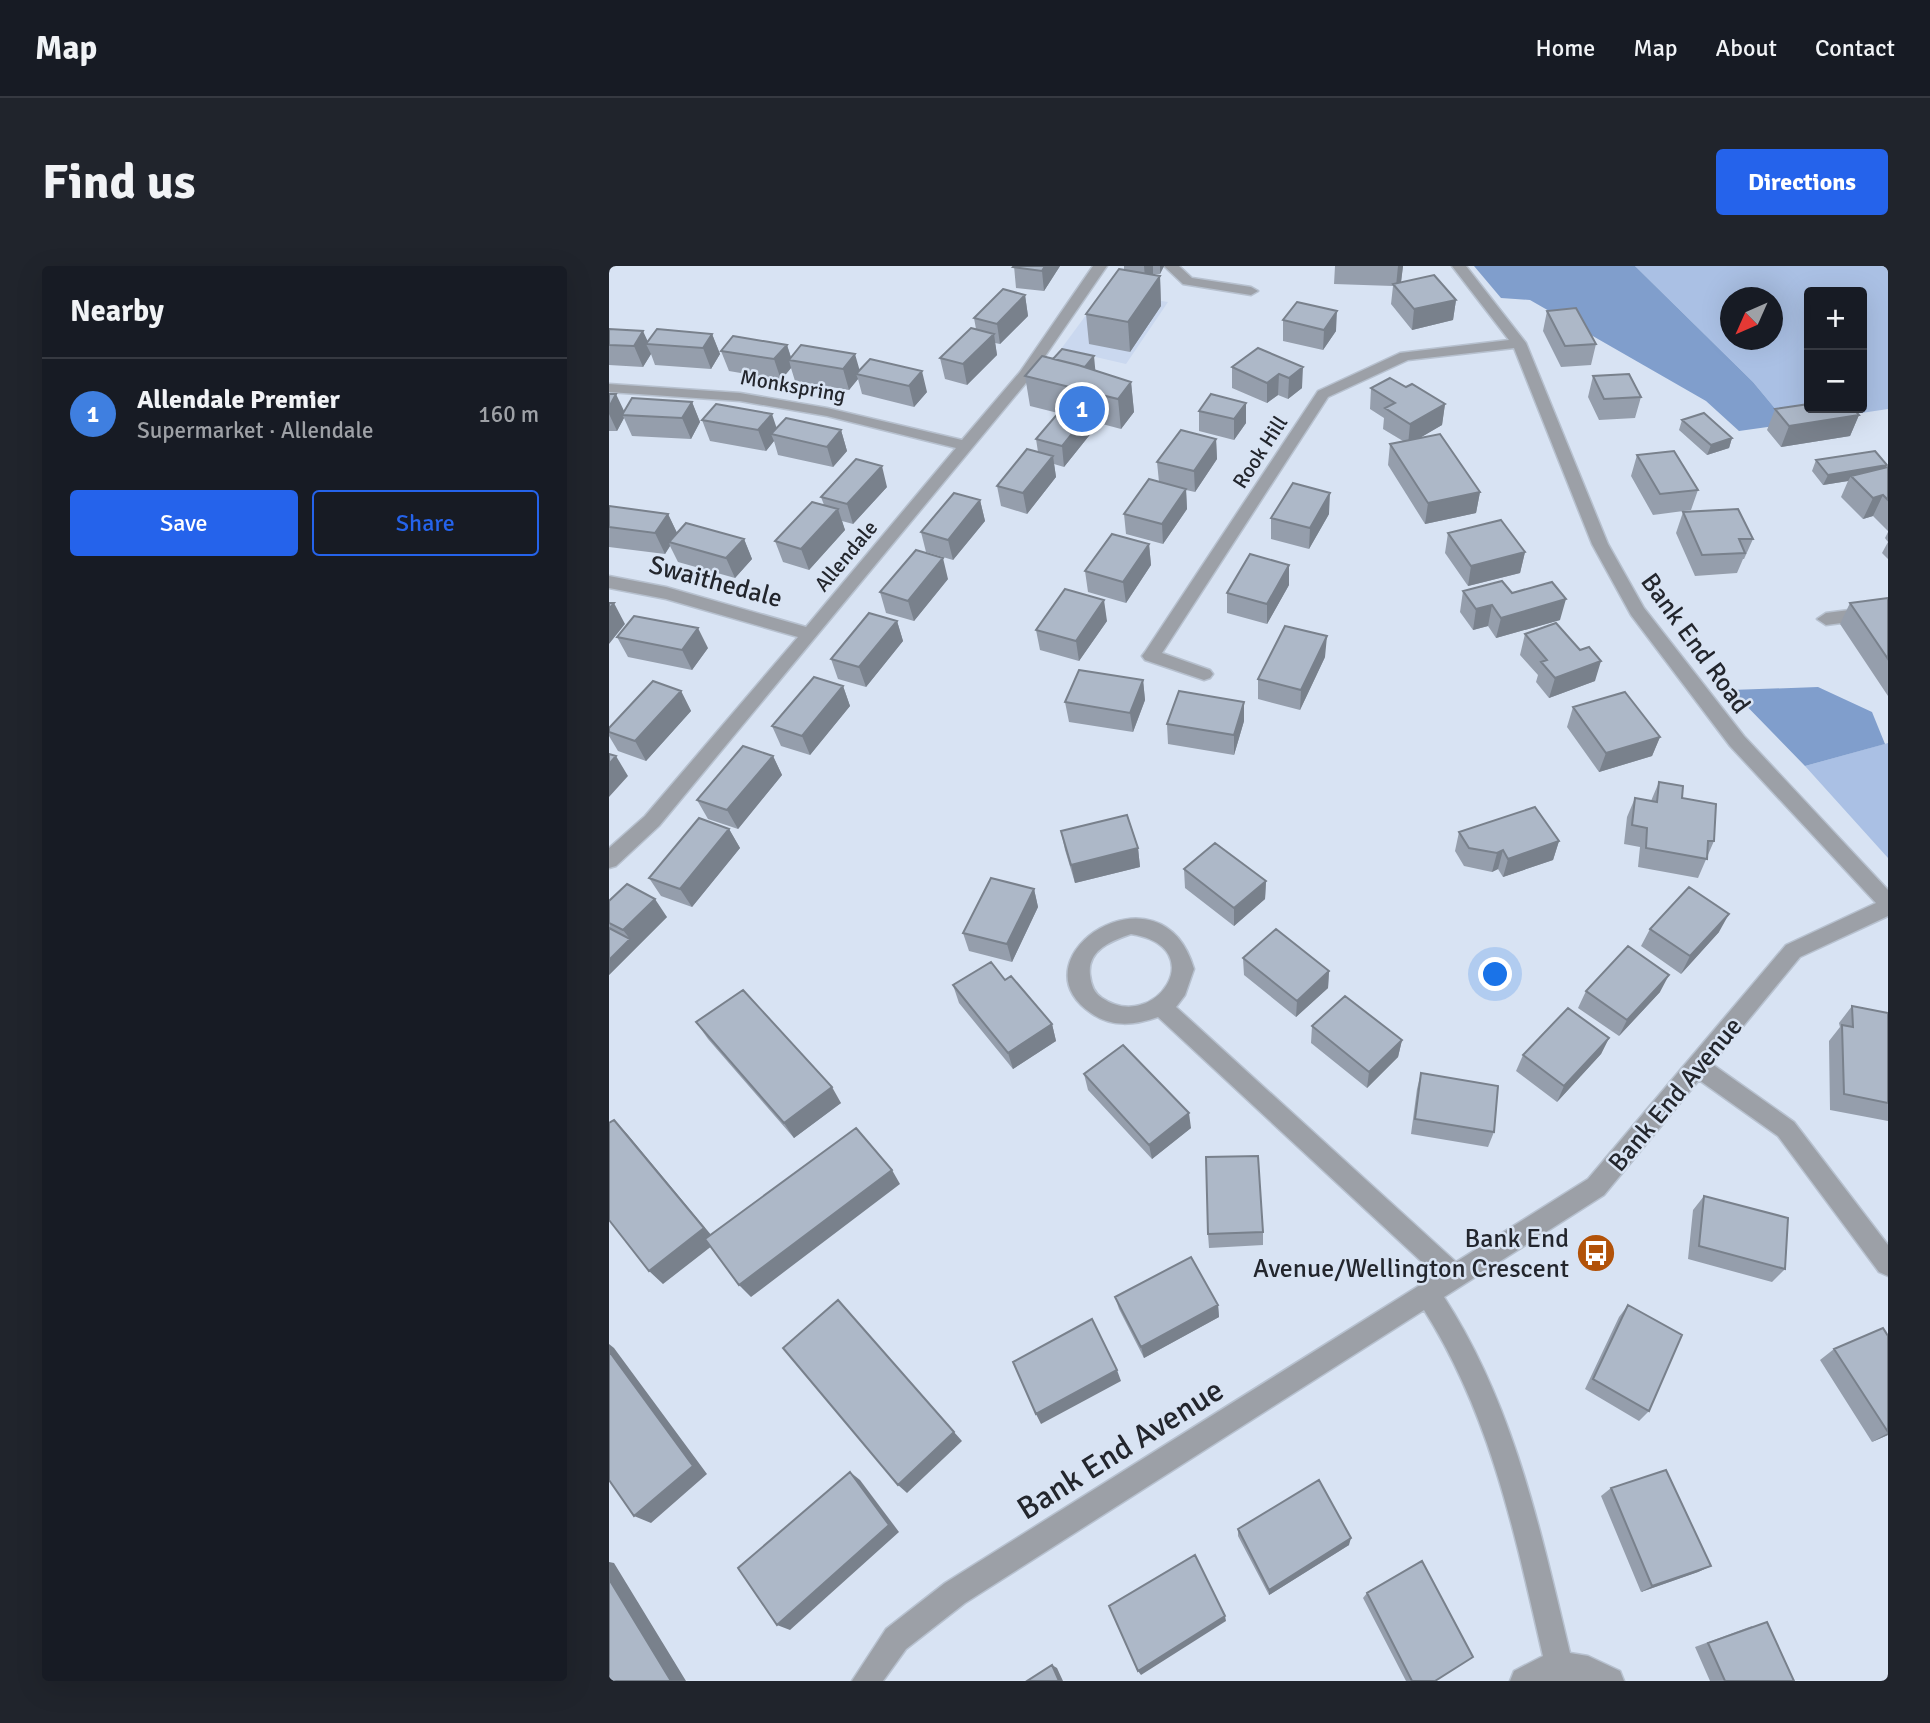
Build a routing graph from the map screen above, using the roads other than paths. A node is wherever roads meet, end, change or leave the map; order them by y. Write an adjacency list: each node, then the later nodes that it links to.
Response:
1 (1100, 266): 7 (street, Allendale)
2 (1171, 266): 4 (street)
3 (1459, 266): 5 (street, Bank End Road)
4 (1251, 291)
5 (1518, 343): 12 (street, Rook Hill); 14 (street, Bank End Road)
6 (609, 388): 7 (street, Monkspring)
7 (966, 446): 11 (street, Allendale)
8 (609, 582): 11 (street, Swaithedale)
9 (1888, 611): 10 (street)
10 (1826, 619)
11 (810, 634): 13 (street, Allendale)
12 (1205, 674)
13 (609, 860)
14 (1888, 905): 16 (street, Bank End Avenue)
15 (1161, 1007): 15 (street); 18 (street)
16 (1699, 1067): 17 (street); 18 (street, Bank End Avenue)
17 (1888, 1264)
18 (1455, 1278): 19 (street, Bank End Avenue)
19 (1429, 1295): 20 (street); 21 (street, Bank End Avenue)
20 (1559, 1665): 22 (street); 23 (street)
21 (866, 1681)
22 (1524, 1681)
23 (1610, 1681)

